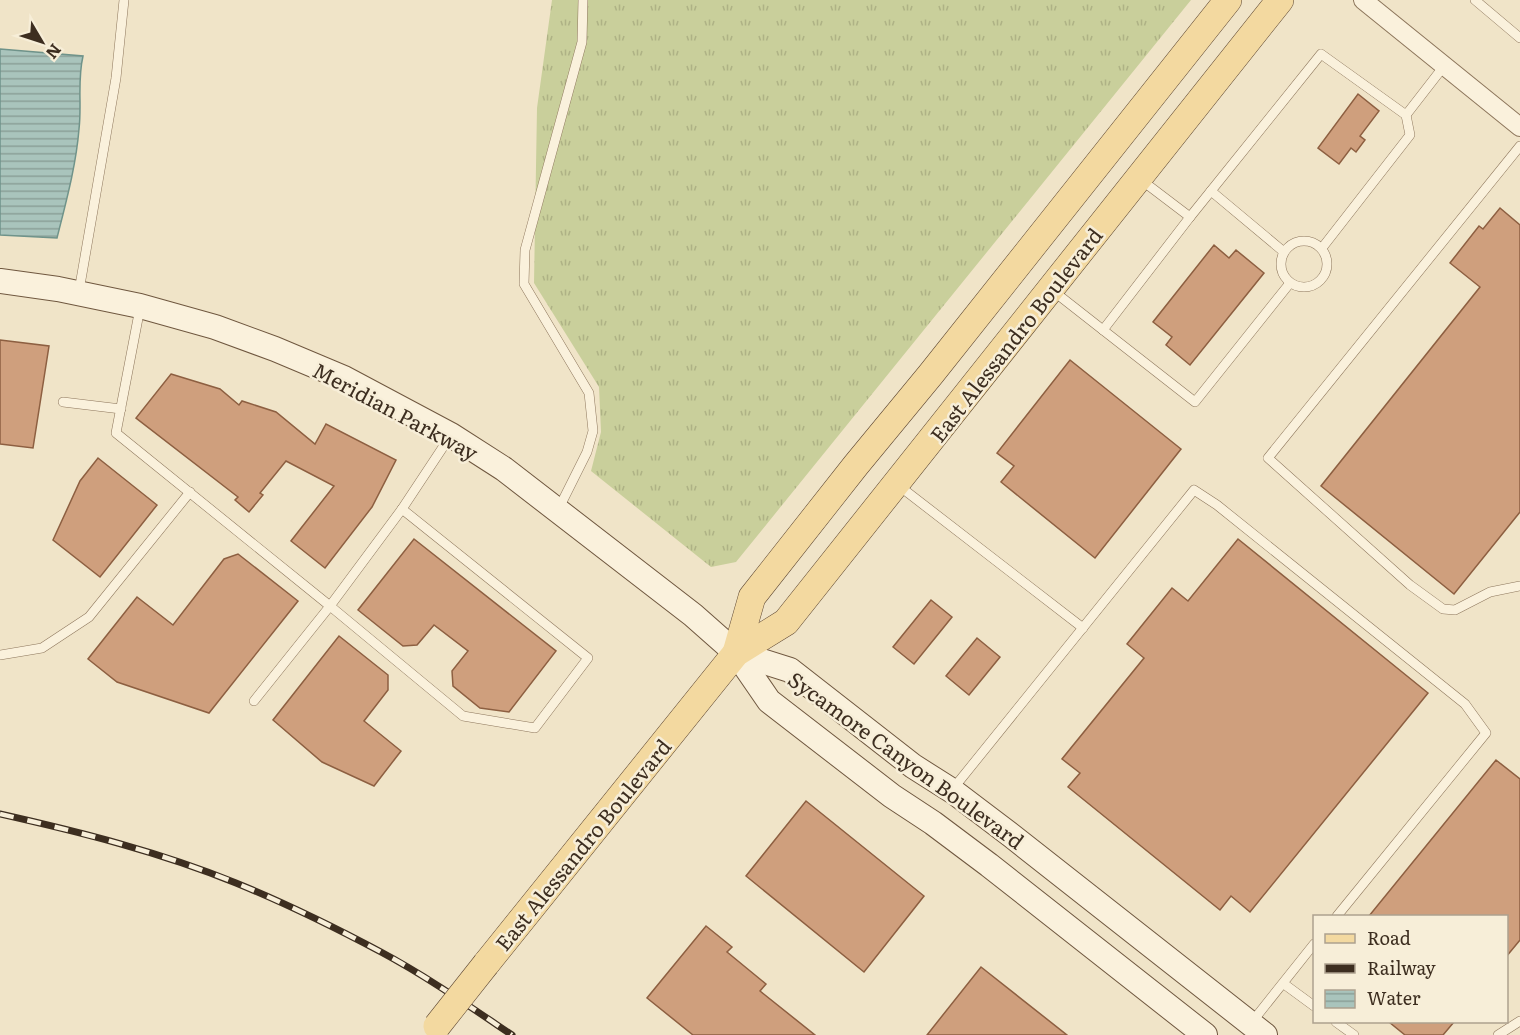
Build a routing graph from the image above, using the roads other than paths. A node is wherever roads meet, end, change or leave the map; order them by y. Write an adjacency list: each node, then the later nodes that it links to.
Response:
1 (124, 0): 20 (lane)
2 (583, 0): 29 (lane)
3 (1228, 0): 33 (main road, East Alessandro Boulevard)
4 (1280, 0): 12 (main road, East Alessandro Boulevard)
5 (1363, 0): 8 (street)
6 (1475, 0): 7 (lane)
7 (1520, 38)
8 (1444, 66): 9 (lane); 10 (street)
9 (1406, 116): 13 (lane); 15 (lane)
10 (1520, 127)
11 (1520, 146): 30 (lane)
12 (1139, 178): 14 (lane); 19 (main road, East Alessandro Boulevard)
13 (1211, 191): 14 (lane); 16 (lane)
14 (1191, 217): 22 (lane)
15 (1322, 248): 16 (lane); 18 (lane)
16 (1284, 252): 18 (lane)
17 (0, 281): 20 (main road, Meridian Parkway)
18 (1290, 283): 22 (lane)
19 (1051, 289): 22 (lane); 26 (main road, East Alessandro Boulevard)
20 (78, 293): 21 (main road, Meridian Parkway)
21 (140, 306): 24 (lane); 25 (main road, Meridian Parkway)
22 (1103, 330)
23 (63, 402): 24 (lane)
24 (121, 409): 27 (lane)
25 (451, 435): 28 (lane); 29 (main road, Meridian Parkway)
26 (896, 483): 32 (lane); 33 (main road, East Alessandro Boulevard)
27 (190, 492): 31 (lane); 34 (lane)
28 (402, 509): 31 (lane); 31 (lane)
29 (557, 511): 33 (main road, Meridian Parkway)
30 (1520, 586)
31 (330, 606): 35 (lane)
32 (1083, 628): 36 (lane); 37 (lane)
33 (736, 653): 36 (main road, Sycamore Canyon Boulevard); 44 (main road, East Alessandro Boulevard, bridge); 45 (main road, Sycamore Canyon Boulevard)
34 (0, 655)
35 (254, 701)
36 (952, 791): 43 (main road, Sycamore Canyon Boulevard)
37 (1338, 915)
38 (1313, 945): 39 (lane)
39 (1284, 984): 40 (lane); 43 (lane)
40 (1313, 1005)
41 (1520, 1021): 47 (lane)
42 (1337, 1023): 46 (lane)
43 (1258, 1030)
44 (433, 1031)
45 (1205, 1035)
46 (1354, 1035)
47 (1498, 1035)

